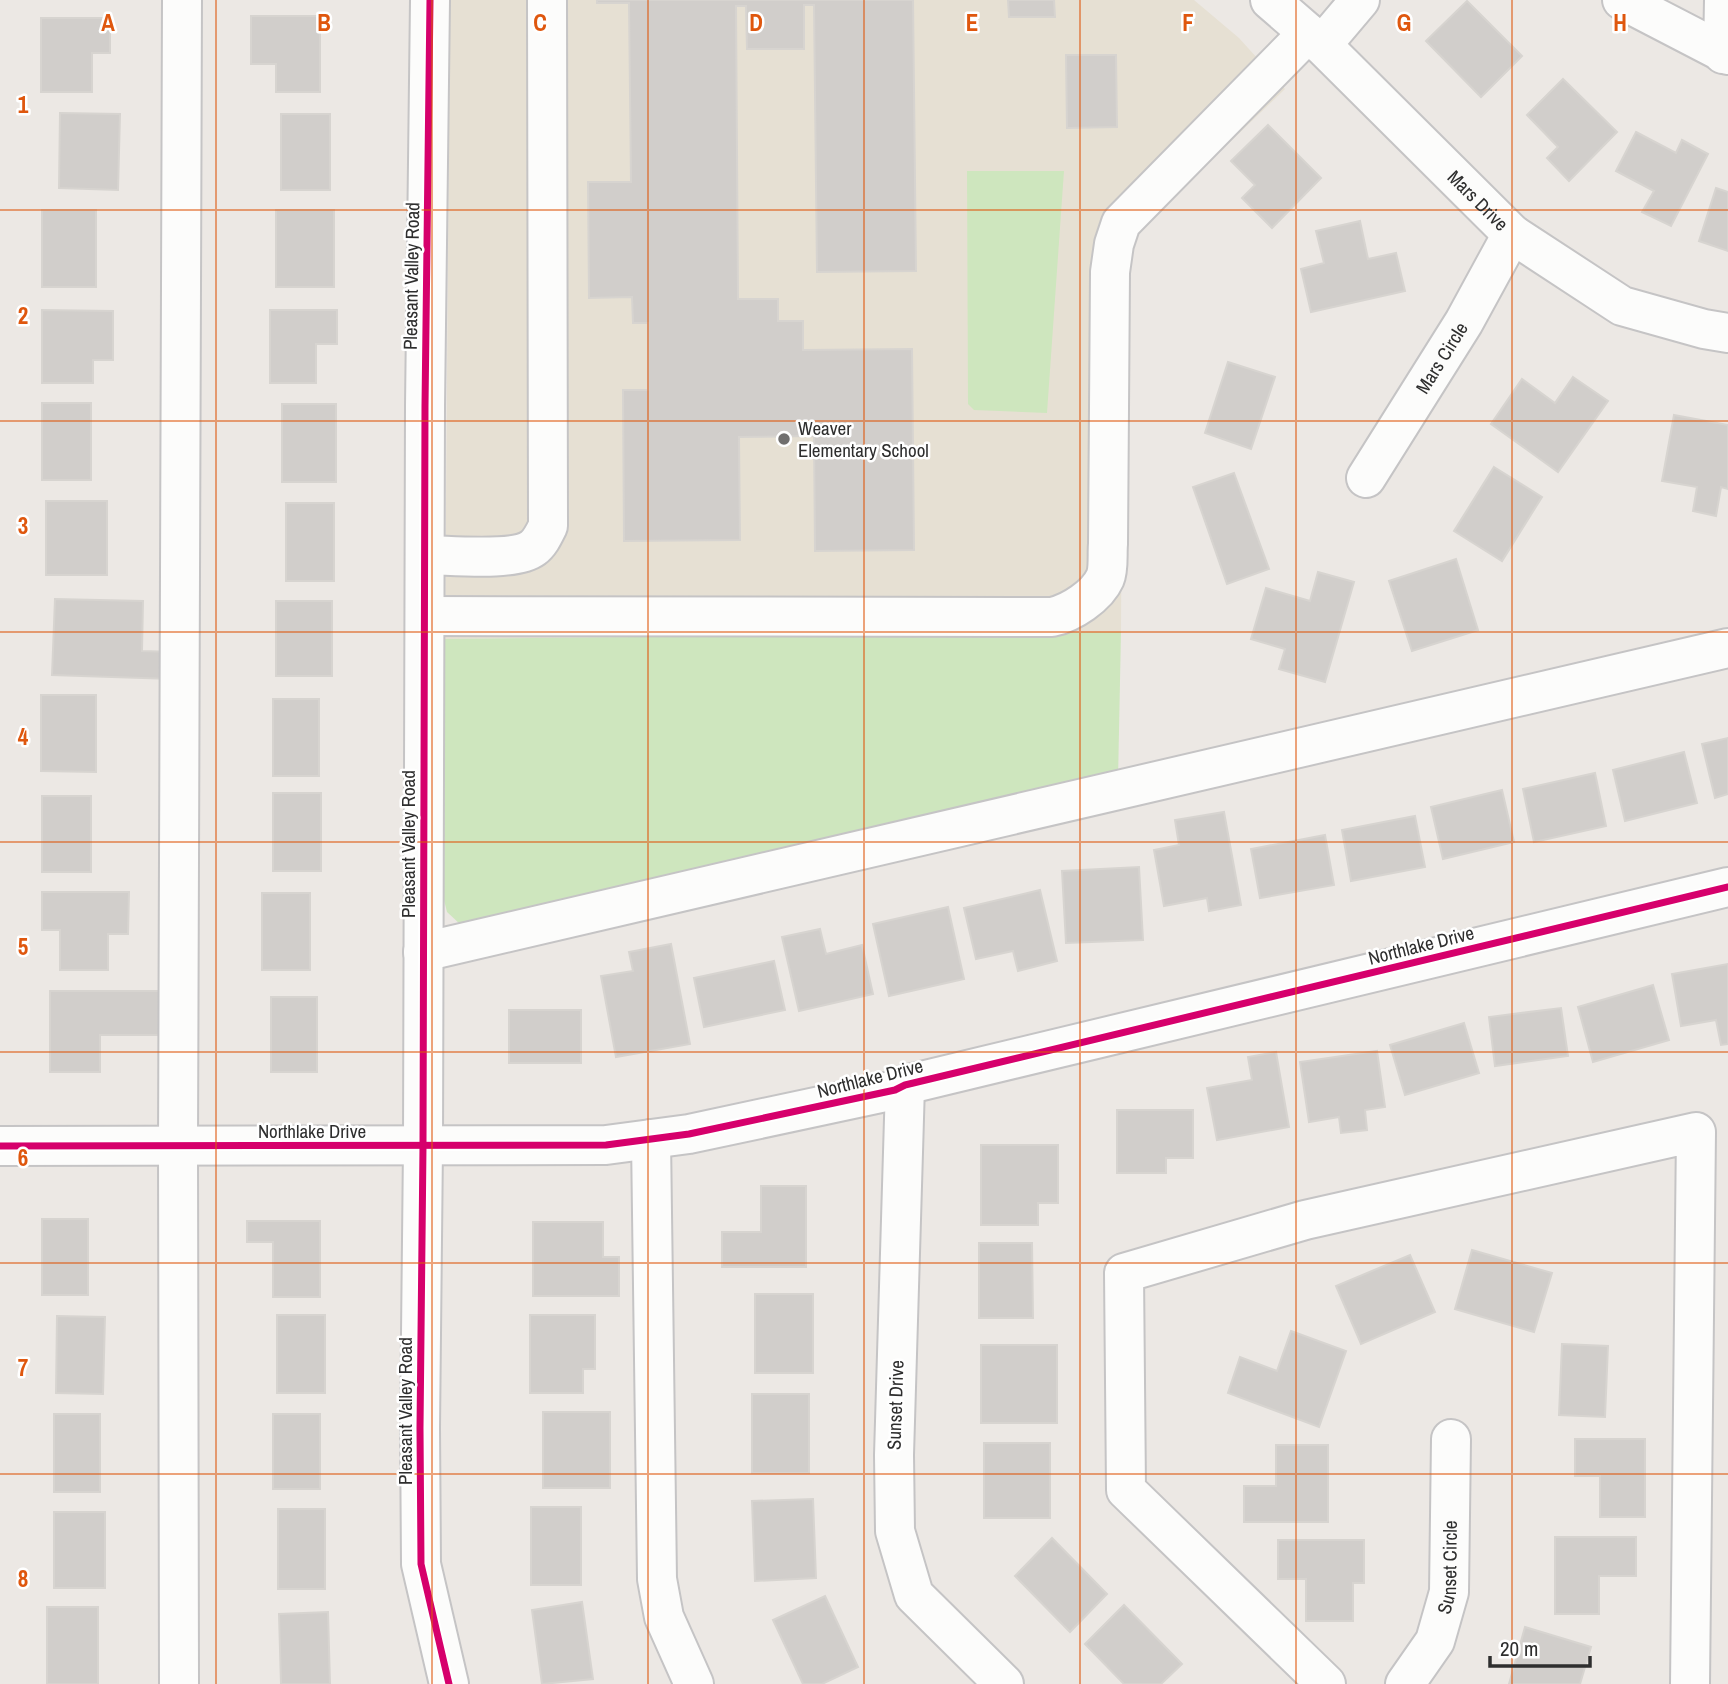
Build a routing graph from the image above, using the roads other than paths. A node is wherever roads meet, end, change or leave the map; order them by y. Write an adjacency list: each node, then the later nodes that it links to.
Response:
1 (181, 0): 21 (street)
2 (430, 0): 13 (street, Pleasant Valley Road)
3 (547, 0): 13 (street)
4 (1270, 0): 8 (street, Mars Drive)
5 (1360, 0): 8 (street)
6 (1622, 0): 9 (street)
7 (1724, 0): 9 (street)
8 (1315, 39): 10 (street, Mars Drive); 14 (street)
9 (1726, 55)
10 (1512, 234): 11 (street, Mars Drive); 12 (street, Mars Circle)
11 (1728, 333)
12 (1366, 478)
13 (425, 555): 14 (street, Pleasant Valley Road)
14 (425, 616): 17 (street, Pleasant Valley Road)
15 (1728, 648): 17 (street)
16 (1728, 887): 18 (street, Northlake Drive)
17 (424, 952): 22 (street, Pleasant Valley Road)
18 (905, 1085): 19 (street, Northlake Drive); 27 (street, Sunset Drive)
19 (651, 1139): 22 (street, Northlake Drive); 26 (street)
20 (0, 1146): 21 (street, Northlake Drive)
21 (178, 1146): 22 (street, Northlake Drive); 24 (street)
22 (423, 1146): 25 (street, Pleasant Valley Road)
23 (1451, 1439): 29 (street, Sunset Circle)
24 (178, 1684)
25 (449, 1684)
26 (694, 1684)
27 (1004, 1684)
28 (1325, 1684): 30 (street)
29 (1405, 1684)
30 (1690, 1684)

